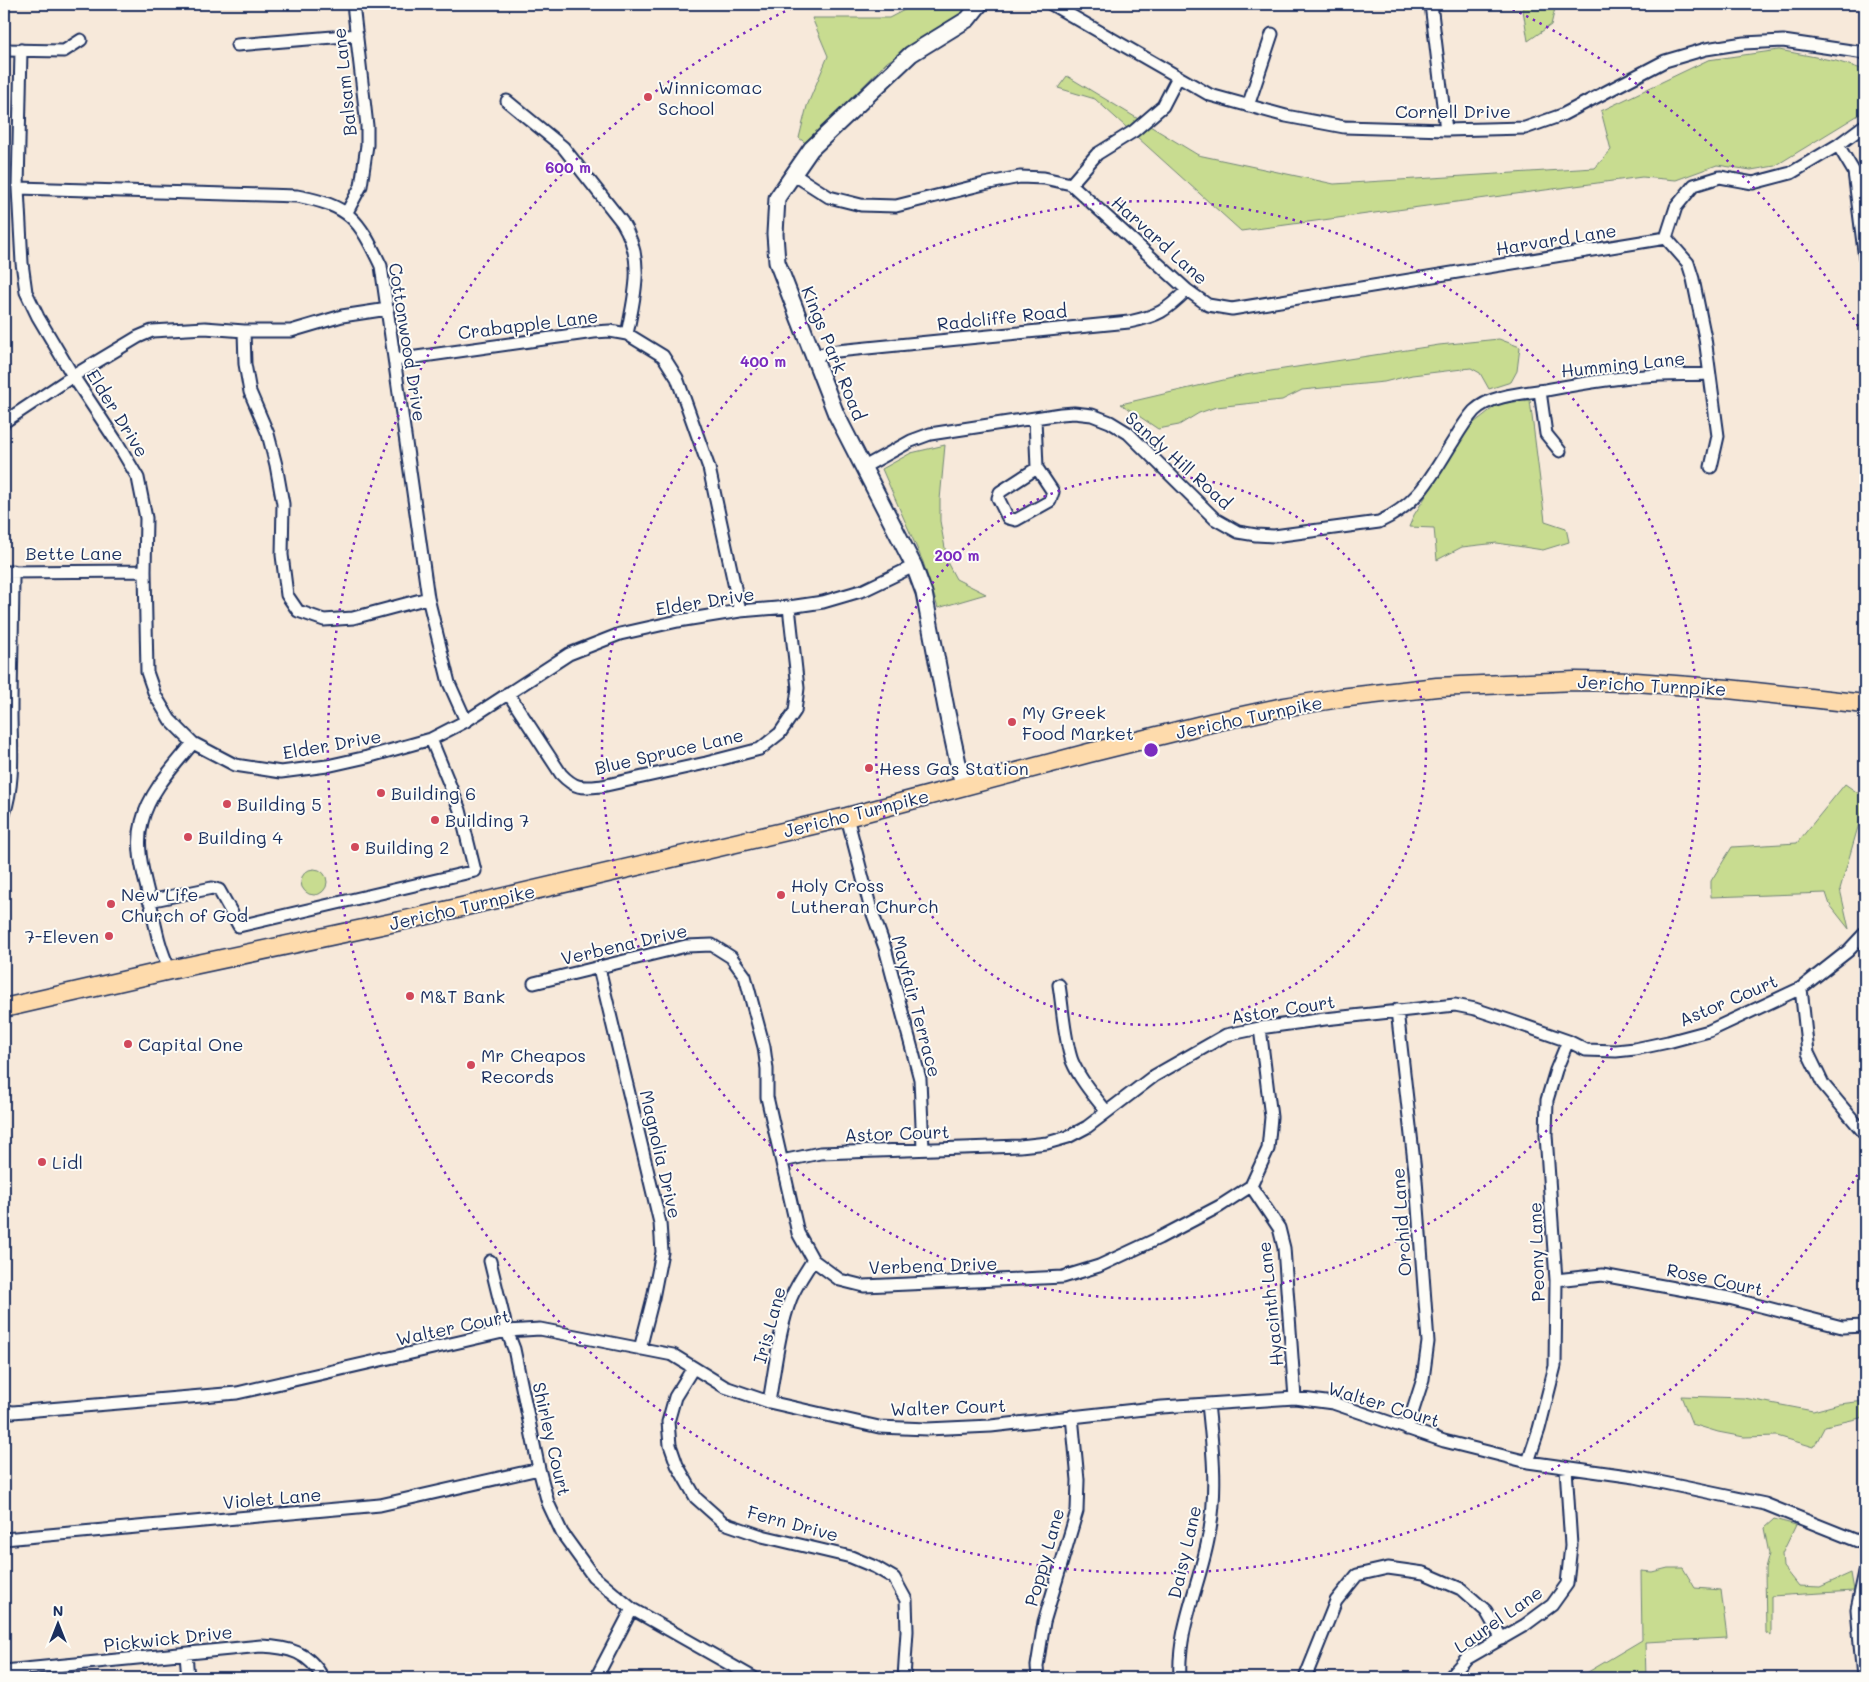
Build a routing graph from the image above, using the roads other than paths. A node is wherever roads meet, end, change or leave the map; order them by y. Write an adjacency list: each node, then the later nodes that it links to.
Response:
1 (353, 4): 6 (street, Balsam Lane)
2 (980, 4): 18 (street, Kings Park Road)
3 (1051, 4): 12 (street, Cornell Drive)
4 (1430, 4): 16 (street)
5 (1272, 34): 14 (street)
6 (357, 35): 8 (street); 21 (street, Balsam Lane)
7 (81, 40): 10 (street)
8 (237, 45)
9 (4, 50): 10 (street)
10 (21, 50): 20 (street, Elder Drive)
11 (1865, 53): 16 (street, Cornell Drive)
12 (1178, 77): 14 (street, Cornell Drive); 19 (street)
13 (507, 101): 27 (street)
14 (1248, 106): 16 (street, Cornell Drive)
15 (1865, 125): 17 (street)
16 (1446, 130)
17 (1838, 146): 22 (street); 23 (street)
18 (793, 174): 19 (street); 28 (street, Kings Park Road)
19 (1071, 184): 24 (street, Harvard Lane)
20 (18, 188): 21 (street, Cottonwood Drive); 31 (street, Elder Drive)
21 (347, 212): 25 (street, Cottonwood Drive)
22 (1666, 238): 24 (street, Harvard Lane); 30 (street)
23 (1865, 260)
24 (1186, 290): 28 (street, Radcliffe Road)
25 (388, 309): 26 (street); 29 (street, Cottonwood Drive)
26 (244, 331): 31 (street); 42 (street)
27 (627, 334): 29 (street, Crabapple Lane); 44 (street, Crabapple Lane)
28 (813, 356): 36 (street, Kings Park Road)
29 (395, 360): 42 (street, Cottonwood Drive)
30 (1709, 374): 32 (street, Humming Lane); 37 (street)
31 (73, 376): 34 (street); 41 (street, Elder Drive)
32 (1540, 391): 33 (street, Sandy Hill Road); 35 (street)
33 (1035, 418): 36 (street, Sandy Hill Road); 38 (street)
34 (4, 422)
35 (1560, 451)
36 (864, 467): 39 (street, Kings Park Road)
37 (1711, 467)
38 (1037, 468): 38 (street)
39 (914, 566): 43 (street, Elder Drive); 51 (street, Kings Park Road)
40 (8, 571): 41 (street, Bette Lane); 47 (street)
41 (145, 571): 50 (street, Elder Drive)
42 (428, 598): 48 (street, Cottonwood Drive)
43 (788, 607): 44 (street, Elder Drive); 45 (street, Blue Spruce Lane)
44 (740, 611): 45 (street, Elder Drive)
45 (508, 693): 48 (street, Elder Drive)
46 (1865, 704): 51 (main road, Jericho Turnpike)
47 (7, 712): 52 (street)
48 (466, 721): 49 (street, Elder Drive)
49 (431, 739): 50 (street, Elder Drive); 54 (street)
50 (194, 743): 54 (street)
51 (963, 786): 53 (main road, Jericho Turnpike)
52 (4, 814)
53 (846, 817): 57 (main road, Jericho Turnpike); 67 (street, Mayfair Terrace)
54 (150, 901): 57 (street)
55 (1865, 933): 60 (street, Astor Court)
56 (599, 968): 58 (street, Verbena Drive); 68 (street, Verbena Drive); 75 (street, Magnolia Drive)
57 (170, 970): 61 (main road, Jericho Turnpike)
58 (534, 983)
59 (1059, 985): 65 (street)
60 (1801, 988): 64 (street, Astor Court); 66 (street)
61 (4, 1008)
62 (1397, 1010): 63 (street, Astor Court); 64 (street, Astor Court); 82 (street, Orchid Lane)
63 (1260, 1028): 65 (street, Astor Court); 69 (street)
64 (1568, 1041): 72 (street, Peony Lane)
65 (1107, 1112): 67 (street, Astor Court)
66 (1865, 1134)
67 (923, 1149): 68 (street, Astor Court)
68 (782, 1161): 70 (street, Verbena Drive)
69 (1251, 1186): 70 (street, Verbena Drive); 77 (street, Hyacinth Lane)
70 (813, 1260): 78 (street, Iris Lane)
71 (490, 1261): 74 (street, Shirley Court)
72 (1556, 1280): 73 (street, Rose Court); 83 (street, Peony Lane)
73 (1865, 1326)
74 (507, 1331): 75 (street, Walter Court); 80 (street, Walter Court); 85 (street, Shirley Court)
75 (640, 1348): 76 (street, Walter Court)
76 (692, 1368): 78 (street, Walter Court); 97 (street, Fern Drive)
77 (1295, 1398): 79 (street, Walter Court); 82 (street, Walter Court)
78 (769, 1402): 81 (street, Walter Court)
79 (1208, 1404): 81 (street, Walter Court); 99 (street, Daisy Lane)
80 (4, 1410)
81 (1072, 1416): 98 (street, Poppy Lane)
82 (1407, 1429): 83 (street, Walter Court)
83 (1528, 1462): 84 (street, Walter Court)
84 (1566, 1468): 87 (street, Walter Court); 90 (street, Laurel Lane)
85 (539, 1470): 86 (street, Violet Lane); 89 (street, Shirley Court)
86 (4, 1539)
87 (1865, 1544)
88 (1865, 1572): 102 (street)
89 (632, 1609): 95 (street); 96 (street, Shirley Court)
90 (1502, 1639): 100 (street); 101 (street, Laurel Lane)
91 (186, 1654): 92 (street, Pickwick Drive); 93 (street); 94 (street, Pickwick Drive)
92 (4, 1671)
93 (188, 1678)
94 (323, 1678)
95 (596, 1678)
96 (754, 1678)
97 (904, 1678)
98 (1038, 1678)
99 (1180, 1678)
100 (1305, 1678)
101 (1449, 1678)
102 (1863, 1678)

